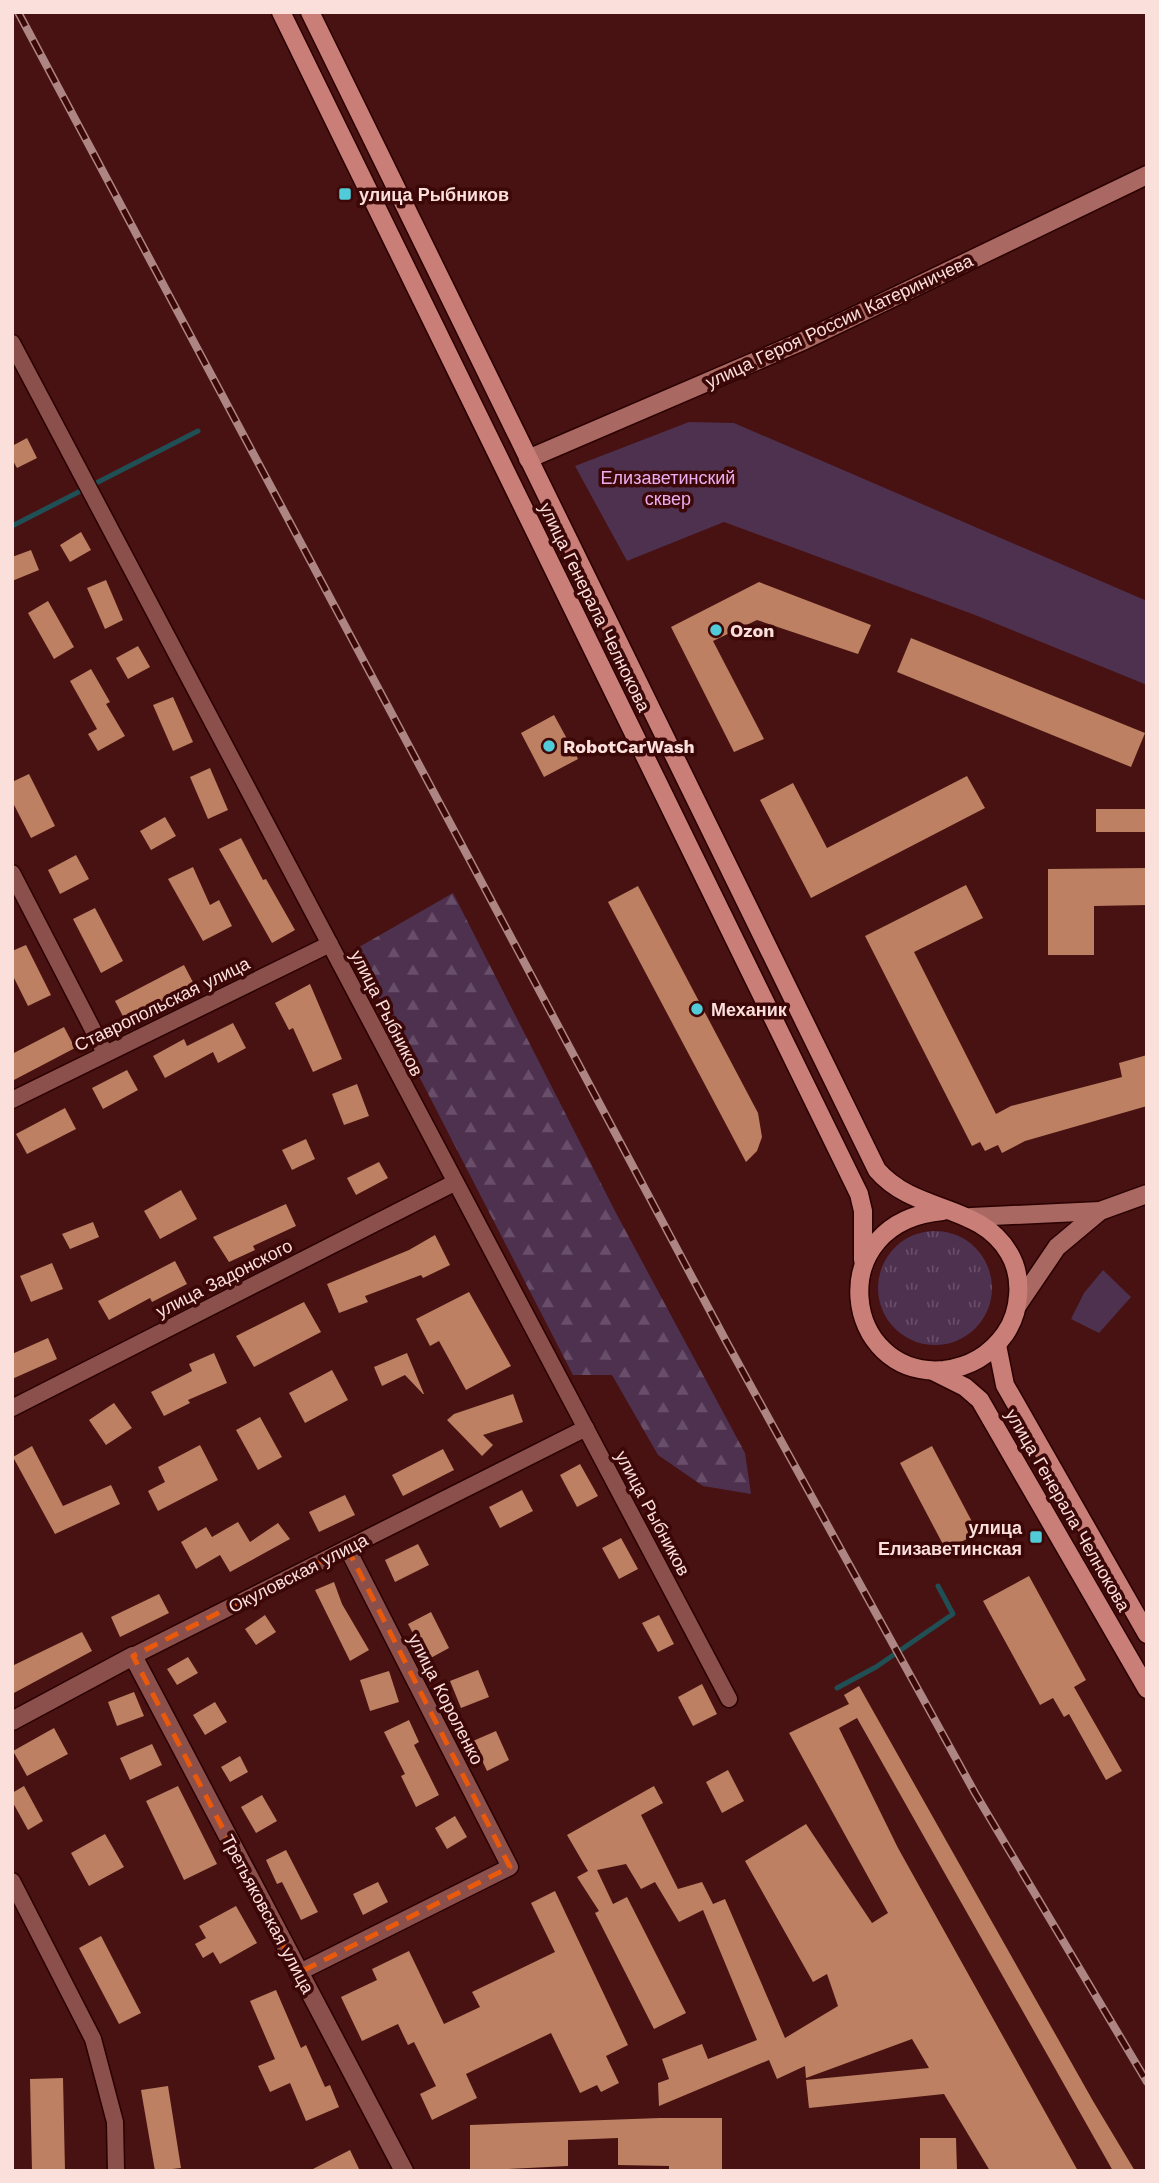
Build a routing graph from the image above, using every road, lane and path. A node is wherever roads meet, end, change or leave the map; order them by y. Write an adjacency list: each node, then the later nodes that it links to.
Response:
1 (281, 12): 15 (main road, улица Генерала Челнокова)
2 (310, 12): 5 (main road, улица Генерала Челнокова)
3 (1147, 176): 5 (main road, улица Героя России Катериничева)
4 (12, 343): 7 (street, улица Рыбников)
5 (528, 459): 12 (main road, улица Генерала Челнокова)
6 (12, 873): 8 (street)
7 (330, 944): 8 (street, Ставропольская улица); 10 (street, улица Рыбников)
8 (105, 1053): 9 (street, Ставропольская улица)
9 (12, 1100)
10 (454, 1183): 19 (street, улица Задонского); 20 (street, улица Рыбников)
11 (1147, 1194): 13 (main road)
12 (943, 1210): 14 (main road, улица Генерала Челнокова); 15 (main road, улица Генерала Челнокова)
13 (1100, 1211): 14 (main road); 16 (main road)
14 (971, 1217): 16 (main road, улица Генерала Челнокова)
15 (863, 1264): 18 (main road, улица Генерала Челнокова)
16 (1017, 1306): 17 (main road, улица Генерала Челнокова)
17 (997, 1345): 18 (main road, улица Генерала Челнокова); 22 (main road, улица Генерала Челнокова)
18 (933, 1371): 24 (main road, улица Генерала Челнокова)
19 (12, 1408)
20 (586, 1428): 21 (street, Окуловская улица); 25 (street, улица Рыбников)
21 (347, 1548): 23 (street, Окуловская улица); 28 (street, улица Короленко)
22 (1147, 1634)
23 (133, 1656): 26 (street, Окуловская улица); 28 (street, Третьяковская улица)
24 (1147, 1689)
25 (729, 1699)
26 (12, 1721)
27 (12, 1881): 29 (street)
28 (298, 1973): 30 (street, Третьяковская улица)
29 (116, 2171)
30 (404, 2171)

